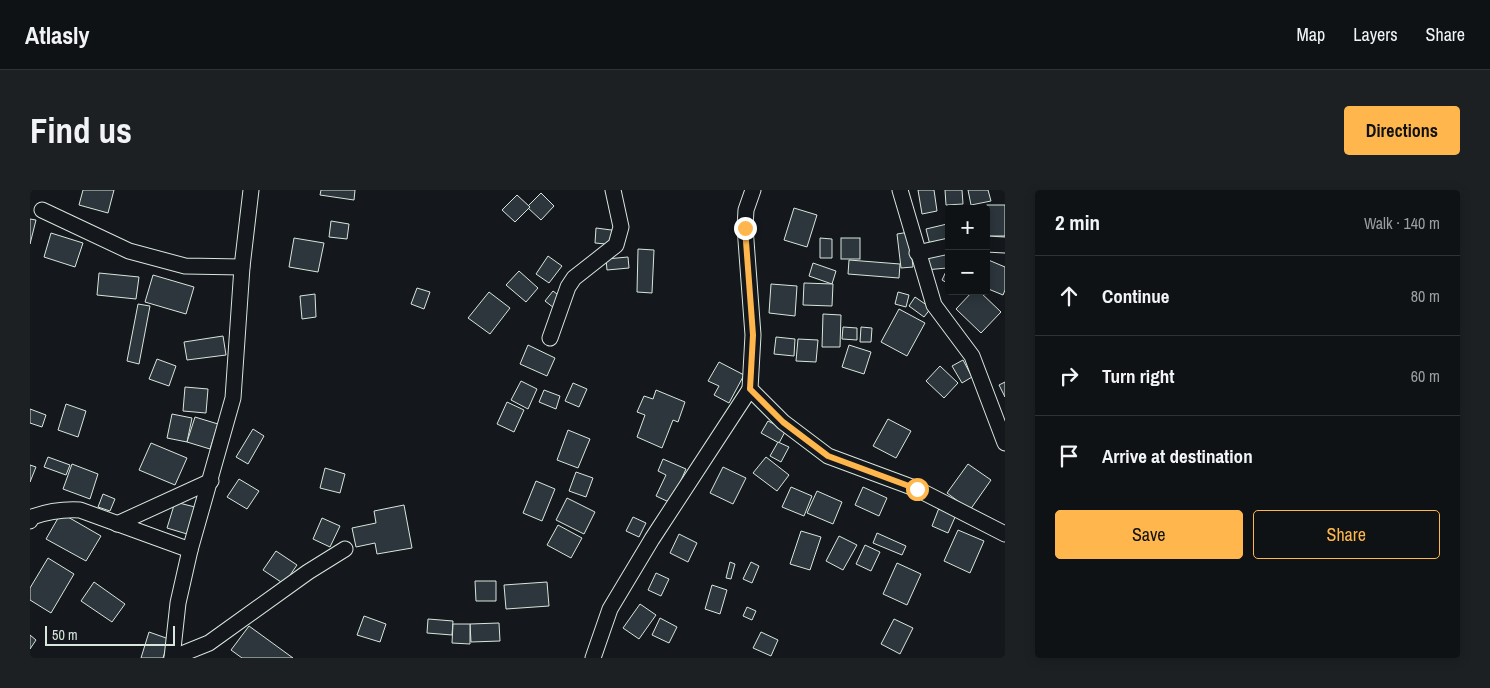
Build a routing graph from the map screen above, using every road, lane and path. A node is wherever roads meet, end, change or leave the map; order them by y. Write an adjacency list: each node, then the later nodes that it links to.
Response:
1 (252, 190): 10 (street)
2 (613, 190): 11 (street)
3 (753, 190): 12 (street)
4 (900, 190): 9 (street)
5 (42, 210): 10 (street)
6 (990, 244): 7 (street)
7 (1005, 245)
8 (945, 247): 9 (street)
9 (917, 253): 13 (street)
10 (242, 267): 14 (street)
11 (550, 338)
12 (750, 389): 17 (street); 21 (street)
13 (1005, 443)
14 (210, 481): 16 (street); 19 (street)
15 (30, 521): 16 (street)
16 (117, 524): 19 (street)
17 (1005, 534)
18 (345, 549): 20 (street)
19 (190, 550): 20 (street)
20 (172, 658)
21 (592, 658)

